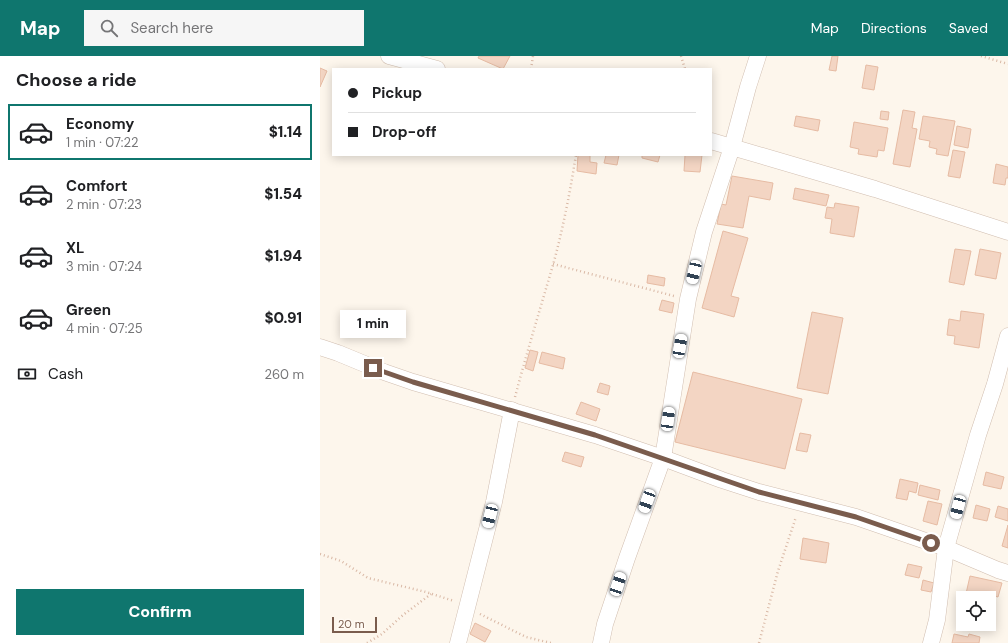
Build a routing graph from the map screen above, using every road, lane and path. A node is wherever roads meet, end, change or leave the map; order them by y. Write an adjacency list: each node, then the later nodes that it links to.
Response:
1 (388, 56): 7 (street)
2 (534, 56): 8 (path)
3 (681, 56): 9 (path)
4 (758, 56): 11 (street)
5 (981, 56): 6 (path)
6 (1008, 64)
7 (433, 68)
8 (531, 68)
9 (685, 68)
10 (712, 141): 11 (street)
11 (732, 147): 13 (street); 15 (street)
12 (576, 156): 14 (path)
13 (1008, 232)
14 (553, 264): 15 (path); 19 (path)
15 (688, 299): 20 (street)
16 (1008, 336): 18 (street)
17 (320, 347): 19 (street)
18 (1001, 386): 22 (street)
19 (512, 410): 20 (street); 26 (street)
20 (662, 458): 21 (street); 30 (street)
21 (800, 503): 22 (street); 31 (path)
22 (946, 548): 24 (street); 32 (street)
23 (320, 554): 25 (path)
24 (1008, 573)
25 (431, 594): 26 (path); 27 (path)
26 (468, 606): 28 (street); 29 (path)
27 (368, 643)
28 (458, 643)
29 (551, 643)
30 (601, 643)
31 (759, 643)
32 (931, 643)

